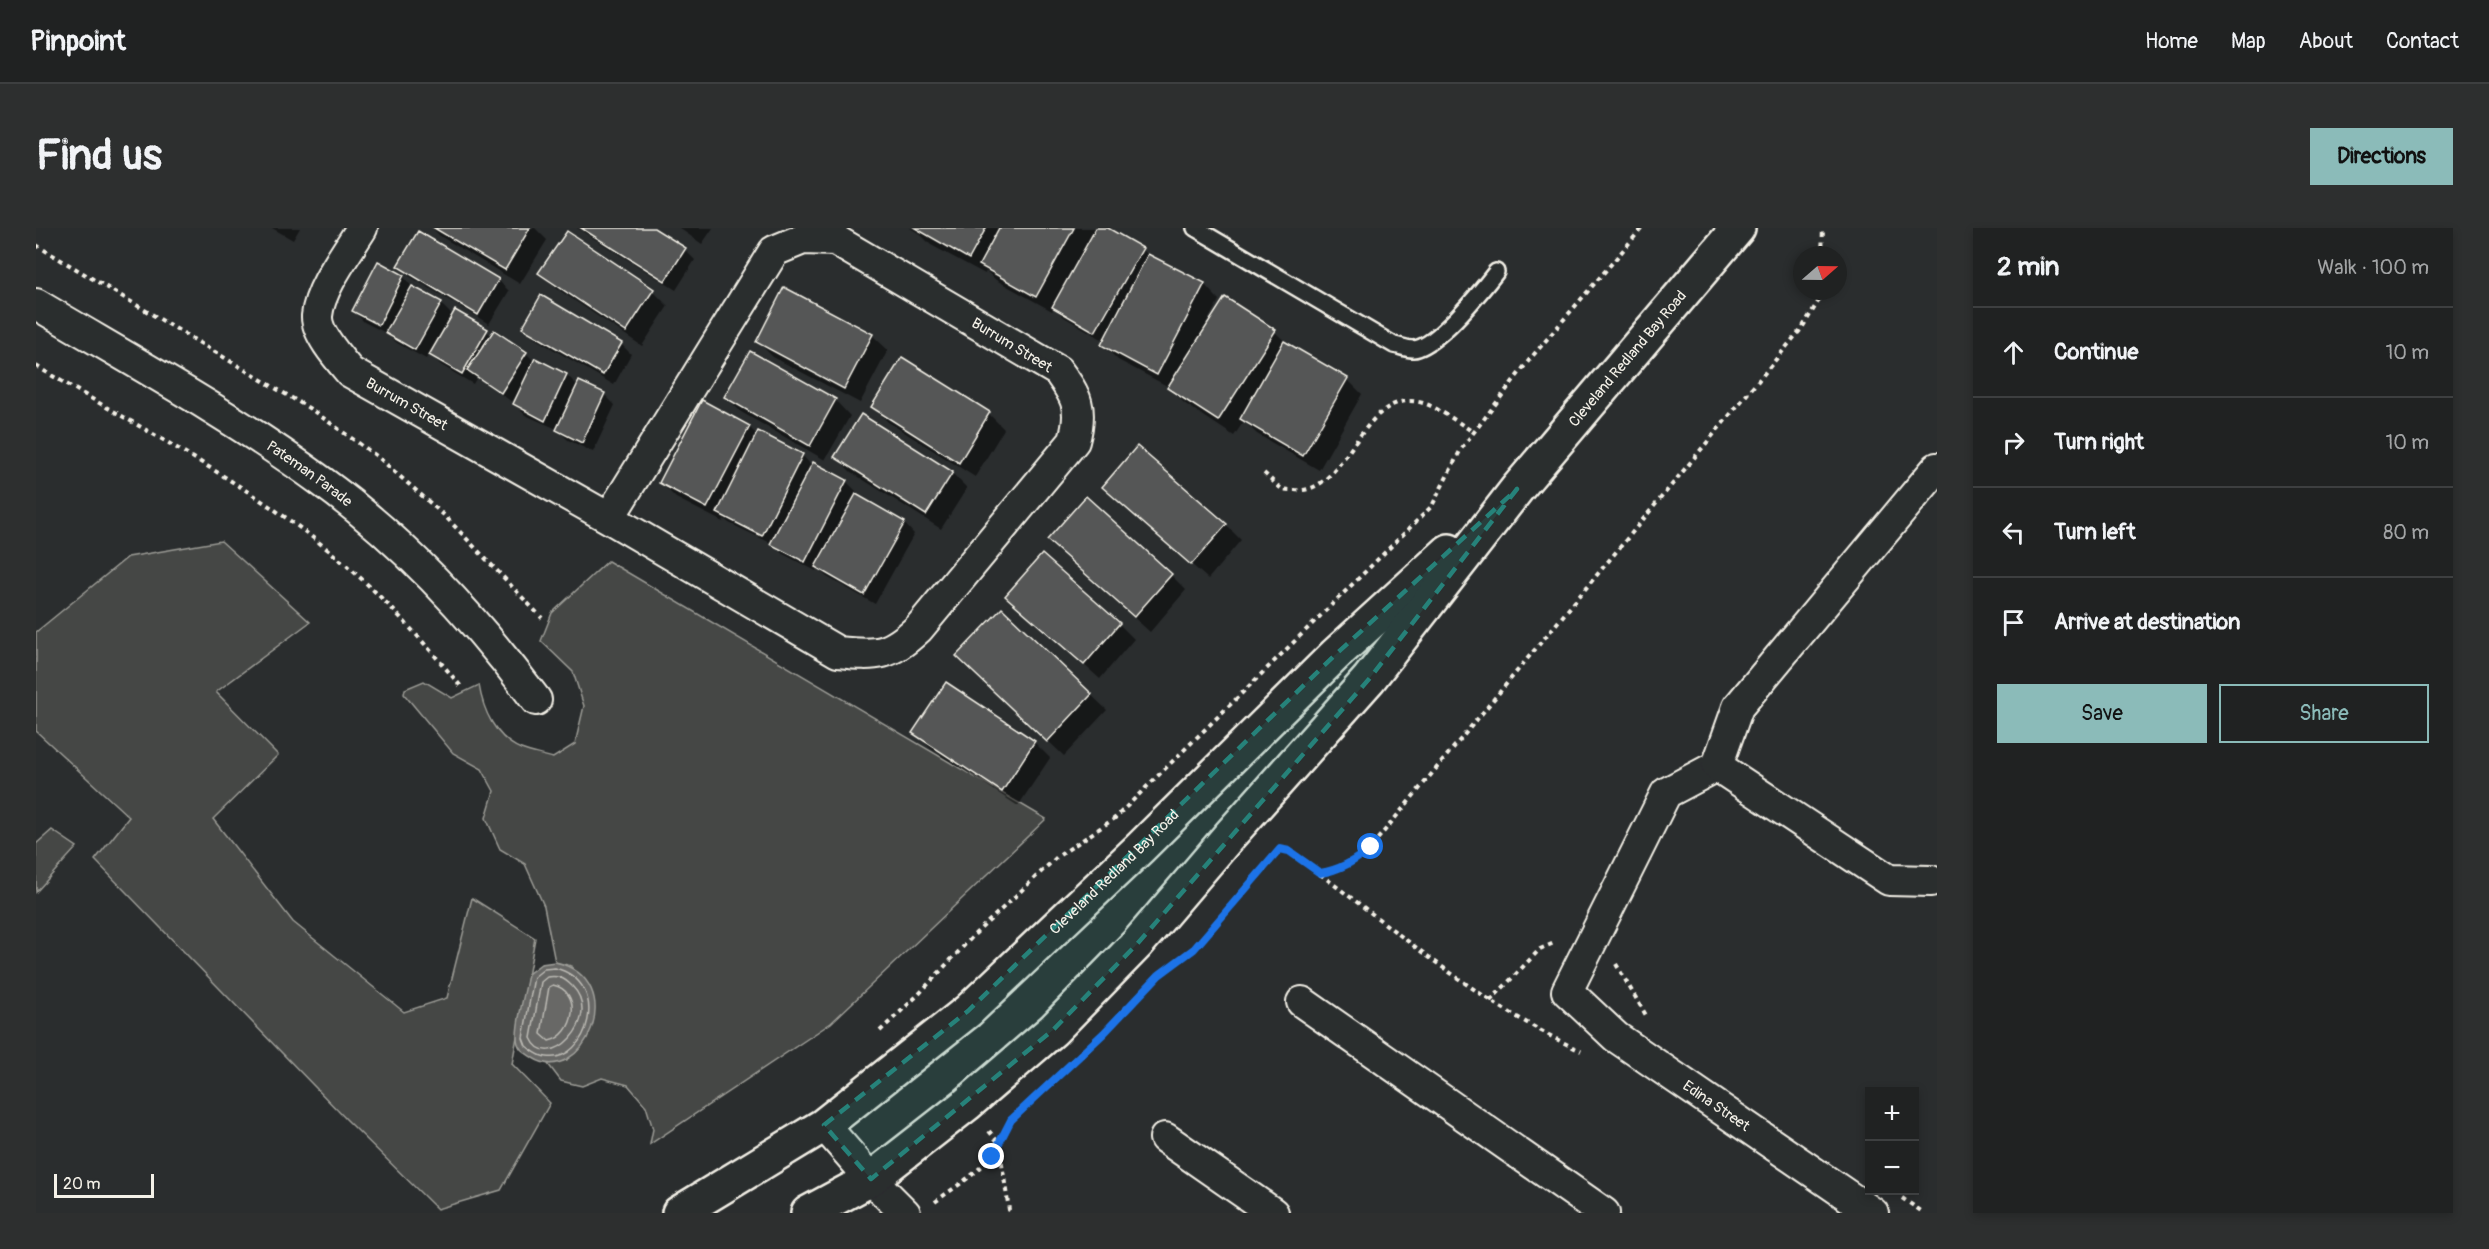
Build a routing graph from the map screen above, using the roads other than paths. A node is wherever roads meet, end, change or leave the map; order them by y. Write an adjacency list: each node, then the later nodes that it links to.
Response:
1 (362, 228): 8 (street, Burrum Street)
2 (1195, 228): 4 (lane)
3 (1738, 228): 7 (highway, Cleveland Redland Bay Road)
4 (1496, 272)
5 (36, 304): 9 (street, Pateman Parade)
6 (1937, 468): 10 (street)
7 (1517, 489): 13 (highway, Cleveland Redland Bay Road); 15 (highway, Cleveland Redland Bay Road)
8 (609, 518): 8 (street, Burrum Street)
9 (536, 700)
10 (1717, 766): 11 (street); 21 (street, Edina Street)
11 (1935, 882)
12 (1302, 1002): 17 (street)
13 (824, 1125): 15 (street); 18 (highway, Cleveland Redland Bay Road)
14 (1165, 1138): 20 (street)
15 (870, 1179): 16 (street); 19 (highway, Cleveland Redland Bay Road)
16 (917, 1210)
17 (1592, 1210)
18 (679, 1213)
19 (808, 1213)
20 (1273, 1213)
21 (1873, 1213)

